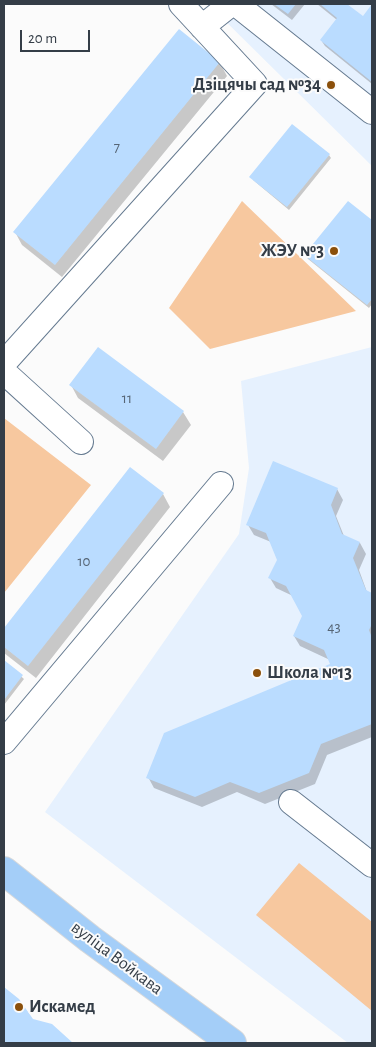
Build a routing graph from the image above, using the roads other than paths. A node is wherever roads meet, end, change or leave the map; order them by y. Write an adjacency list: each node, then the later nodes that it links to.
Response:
1 (181, 4): 4 (lane)
2 (230, 4): 4 (lane)
3 (236, 4): 5 (lane)
4 (202, 27): 6 (lane)
5 (372, 112)
6 (4, 364)
7 (4, 372): 8 (lane)
8 (81, 442)
9 (221, 484): 10 (lane)
10 (4, 742)
11 (291, 802): 12 (lane)
12 (372, 865)
13 (4, 871): 14 (main road, вуліца Войкава)
14 (232, 1043)

